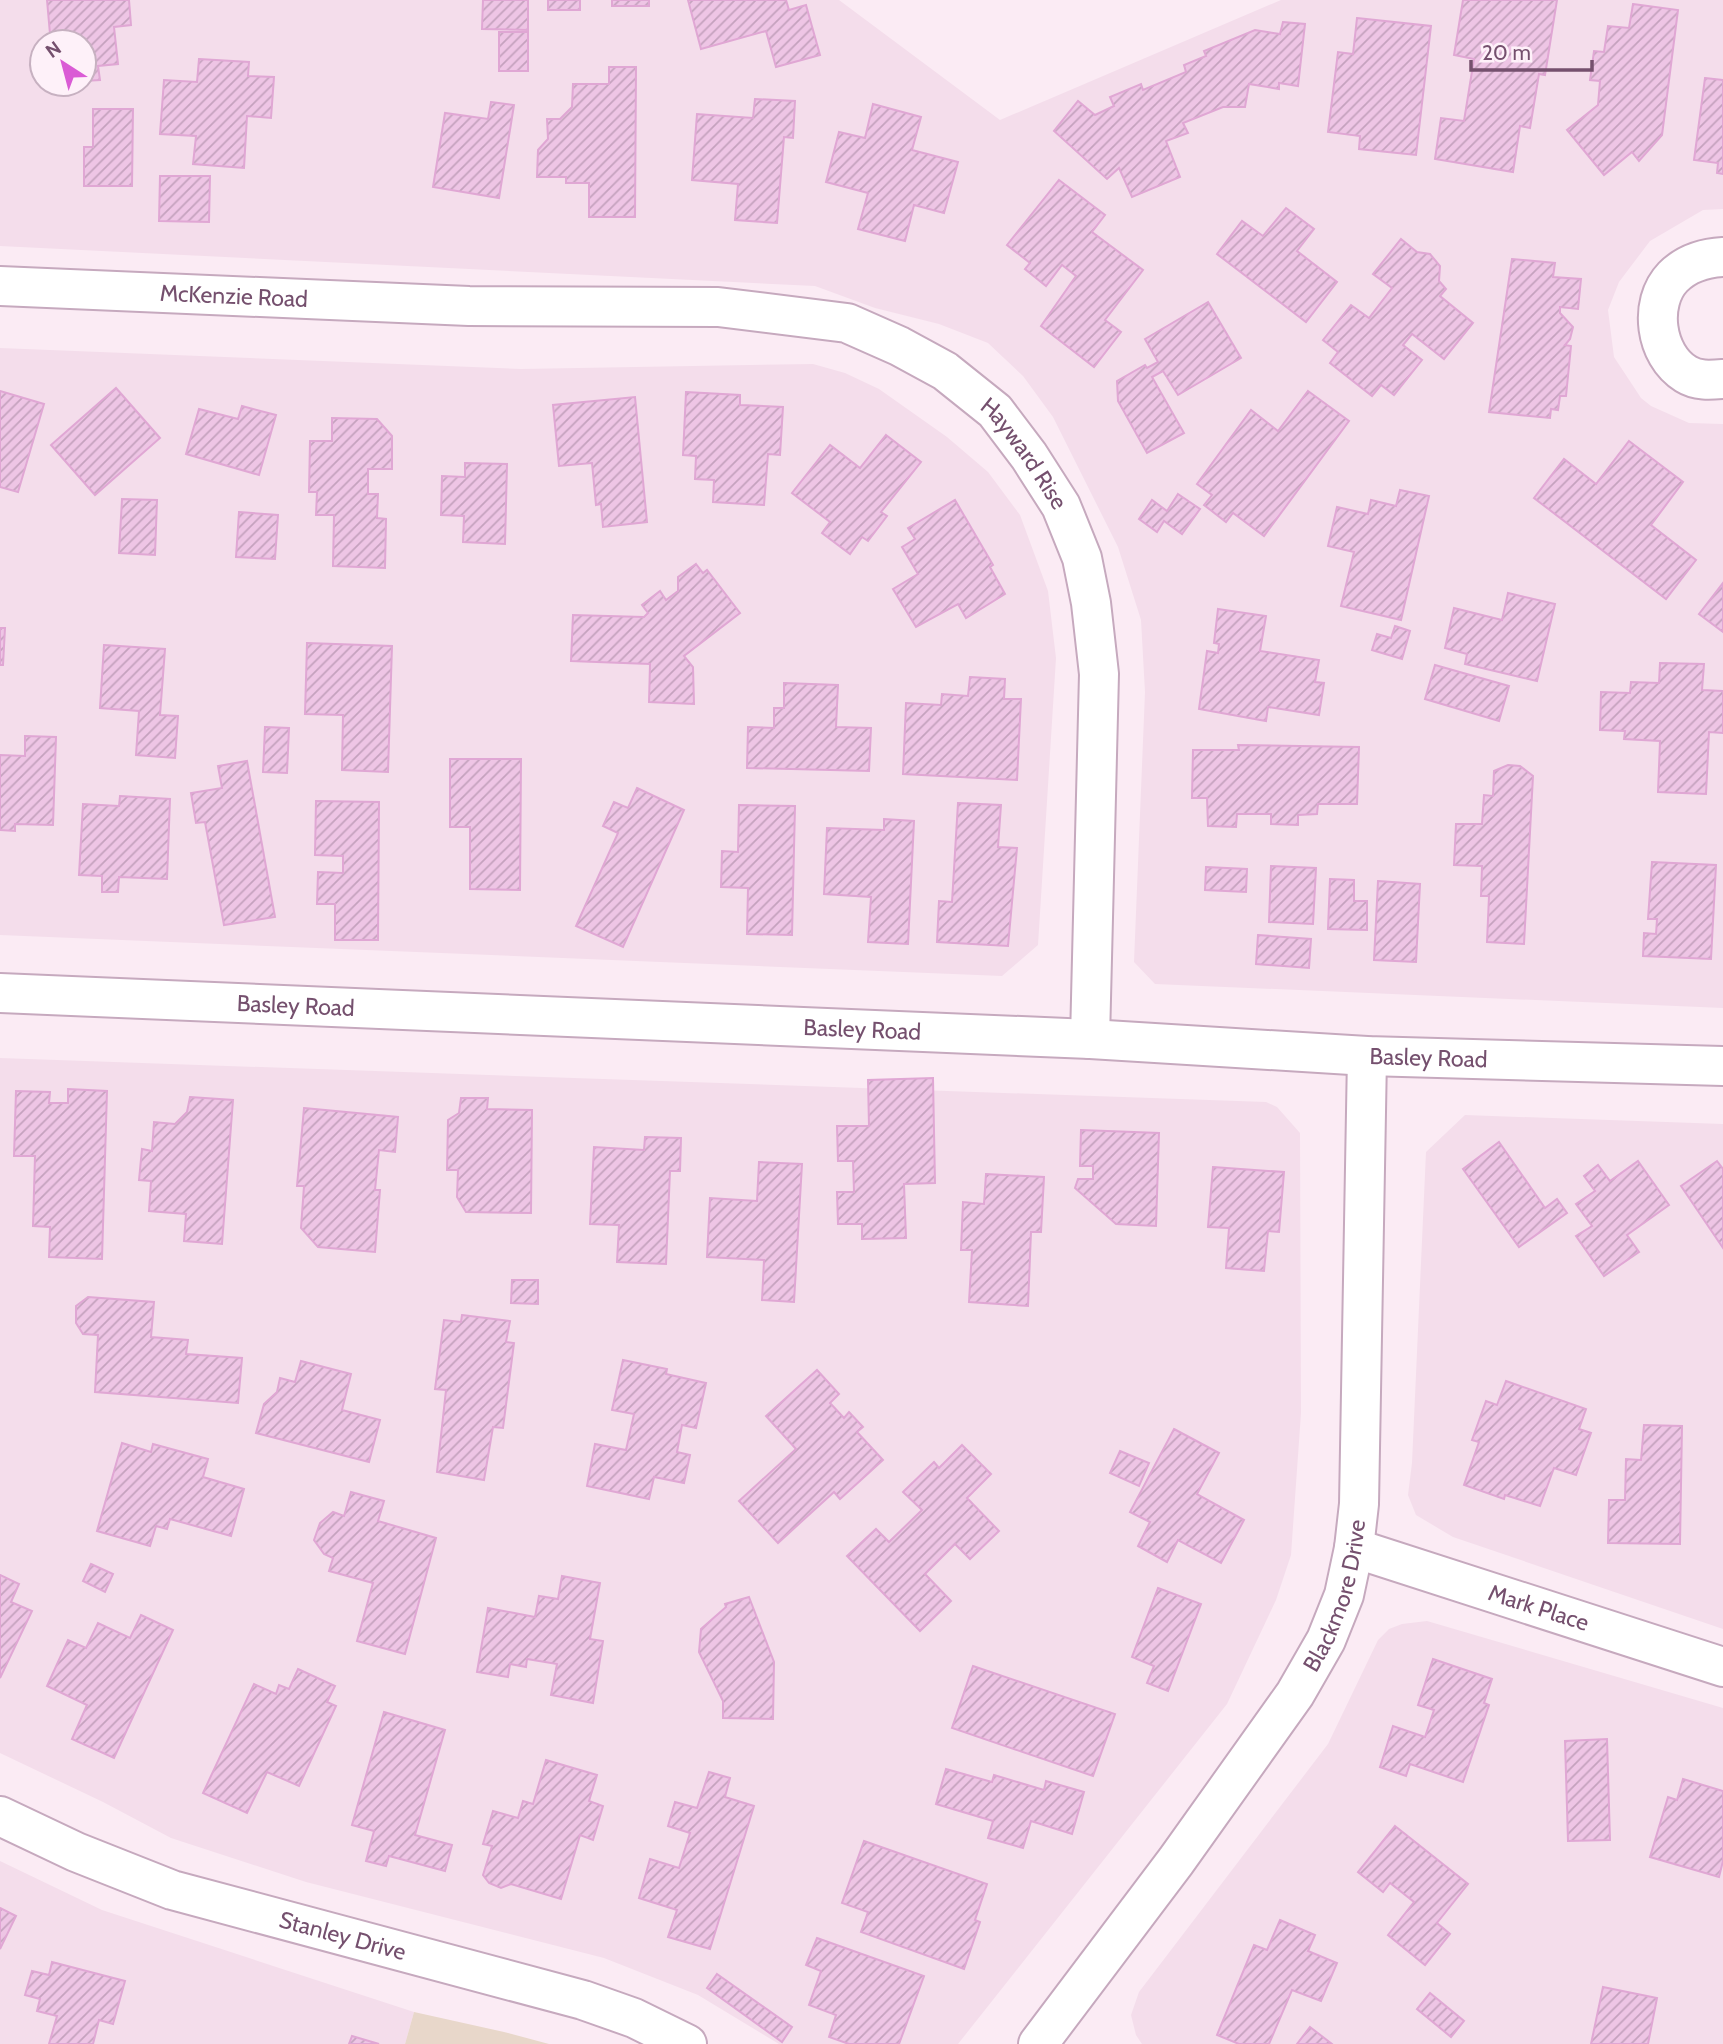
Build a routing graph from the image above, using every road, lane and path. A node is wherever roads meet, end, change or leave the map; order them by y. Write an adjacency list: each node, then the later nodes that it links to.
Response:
1 (1723, 257): 4 (street)
2 (0, 286): 3 (street, McKenzie Road)
3 (469, 306): 6 (street, Hayward Rise)
4 (1723, 379)
5 (0, 993): 6 (street, Basley Road)
6 (1090, 1039): 7 (street, Basley Road)
7 (1367, 1056): 8 (street, Basley Road); 9 (street, Blackmore Drive)
8 (1723, 1066)
9 (1354, 1548): 10 (street, Mark Place); 12 (street, Blackmore Drive)
10 (1723, 1667)
11 (0, 1816): 13 (street, Stanley Drive)
12 (1048, 2041)
13 (687, 2044)

